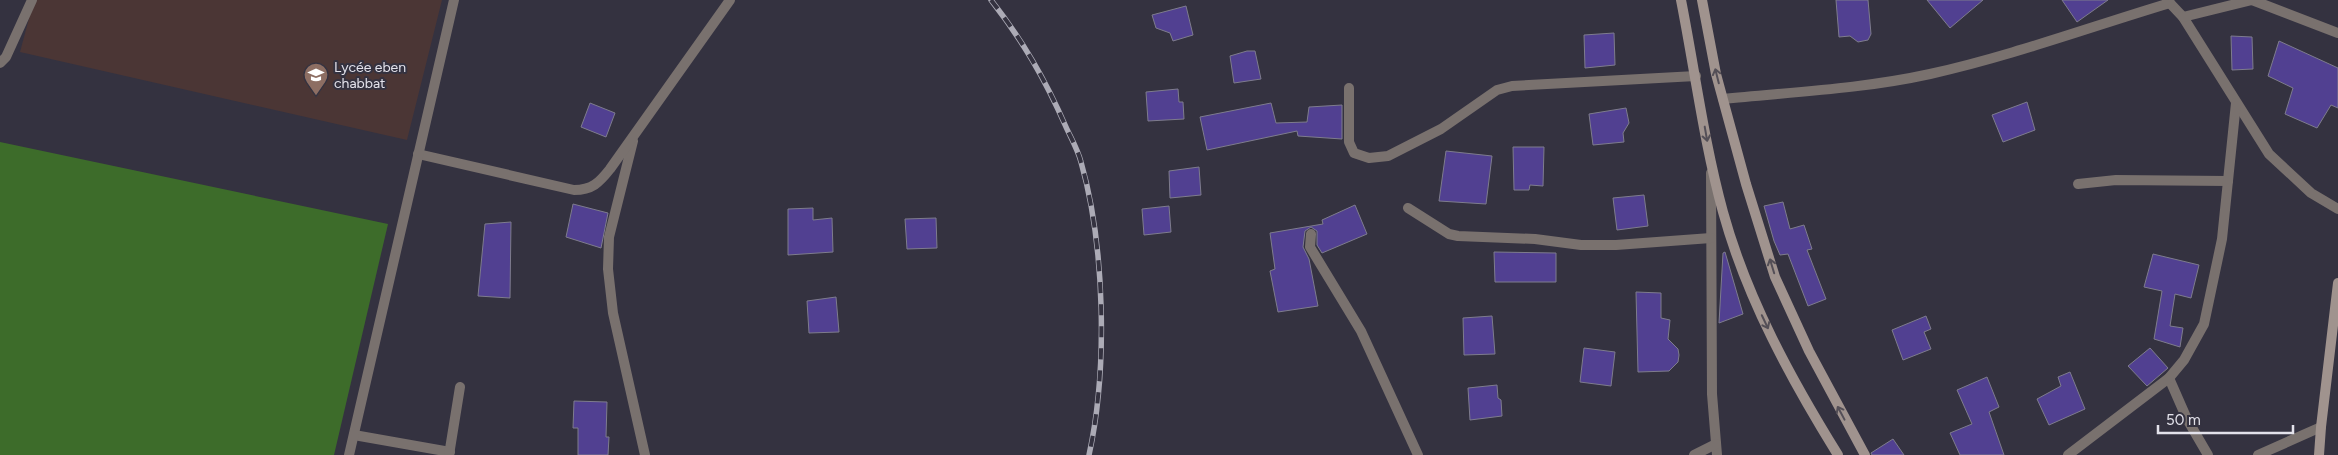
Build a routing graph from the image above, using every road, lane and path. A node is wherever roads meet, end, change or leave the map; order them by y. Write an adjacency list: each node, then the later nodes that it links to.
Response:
1 (32, 0): 10 (street)
2 (454, 0): 16 (street)
3 (730, 0): 15 (street)
4 (1681, 0): 11 (main road)
5 (1702, 0): 13 (main road, one-way to 5)
6 (2252, 0): 8 (street); 9 (street)
7 (2168, 2): 8 (street); 13 (street)
8 (2182, 17): 14 (street)
9 (2338, 33)
10 (0, 63)
11 (1696, 76): 12 (street); 17 (main road, one-way to 17)
12 (1350, 88)
13 (1723, 99): 36 (main road, one-way to 13)
14 (2236, 103): 18 (street); 21 (street)
15 (634, 135): 16 (street); 32 (street)
16 (418, 154): 28 (street)
17 (1711, 164): 23 (street); 35 (main road, one-way to 35)
18 (2228, 181): 19 (street); 25 (street)
19 (2078, 184)
20 (1408, 208): 23 (street)
21 (2338, 208)
22 (1311, 234): 33 (street)
23 (1711, 238): 29 (street)
24 (2338, 283): 27 (main road)
25 (2169, 378): 37 (street); 38 (street)
26 (460, 387): 30 (street)
27 (2321, 427): 39 (street); 40 (main road)
28 (354, 435): 30 (street); 31 (street)
29 (1716, 450): 34 (street)
30 (450, 454)
31 (349, 455)
32 (645, 455)
33 (1418, 455)
34 (1694, 455)
35 (1838, 455)
36 (1865, 455)
37 (2068, 455)
38 (2208, 455)
39 (2258, 455)
40 (2319, 455)

